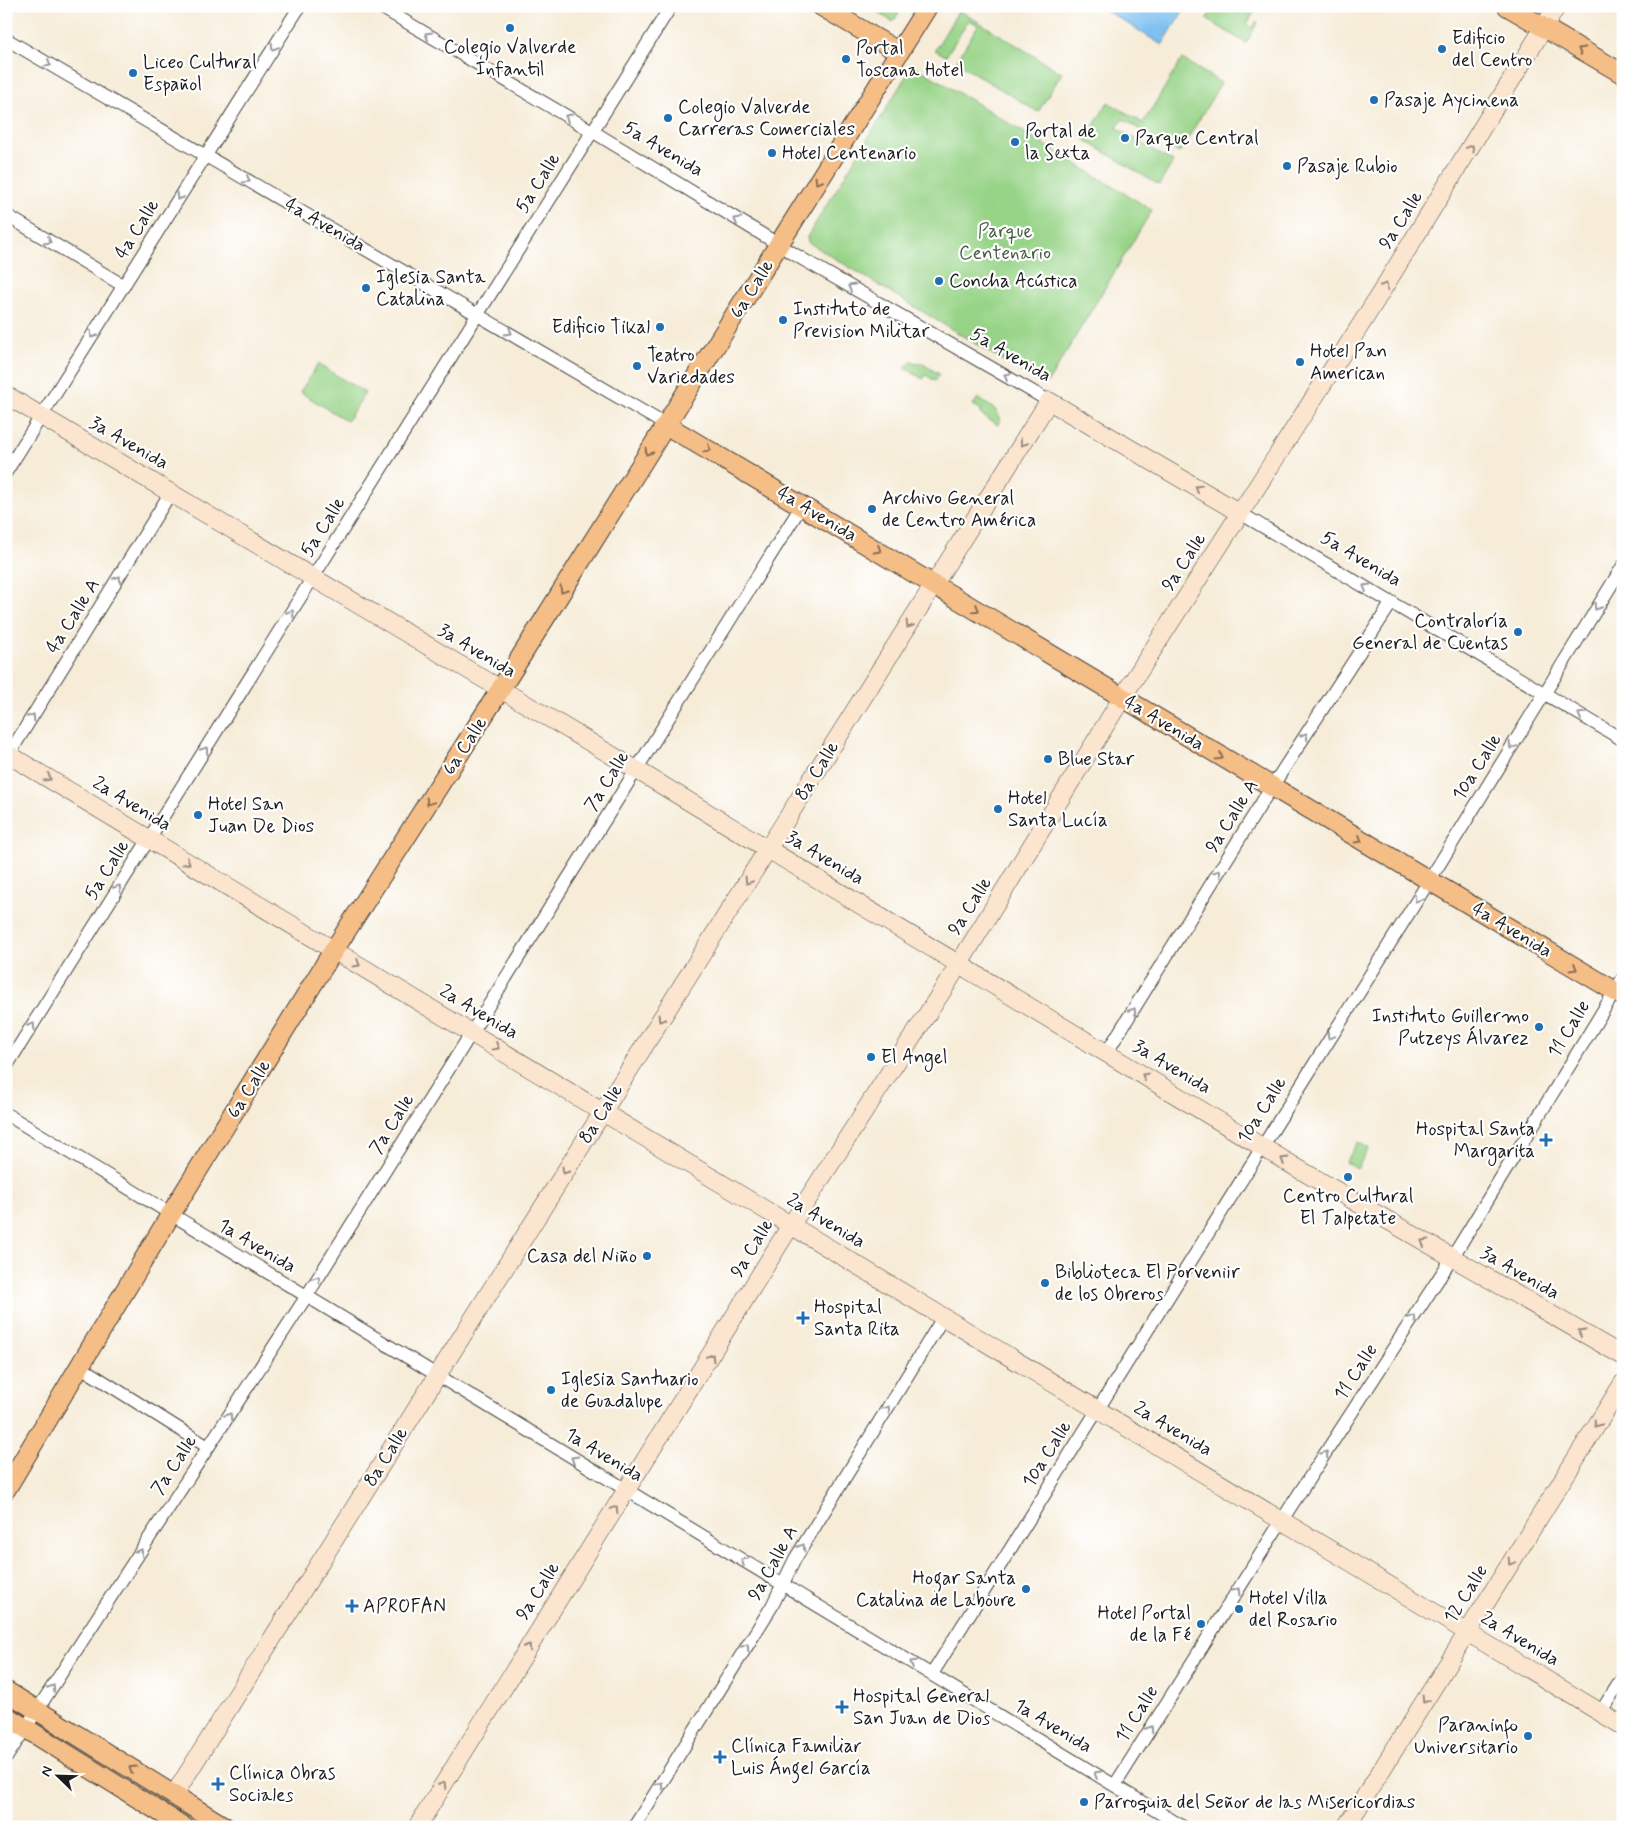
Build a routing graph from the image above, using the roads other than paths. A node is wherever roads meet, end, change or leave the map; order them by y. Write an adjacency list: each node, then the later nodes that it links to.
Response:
1 (300, 6): 13 (street, 4a Calle, one-way to 13)
2 (379, 6): 12 (street, 5a Avenida, one-way to 2)
3 (671, 6): 12 (street, 5a Calle)
4 (821, 6): 10 (main road)
5 (928, 6): 10 (main road, 6a Calle)
6 (1507, 6): 8 (main road)
7 (1557, 6): 8 (street, 9a Calle)
8 (1544, 28): 11 (main road, one-way to 8); 25 (street, 9a Calle, one-way to 8)
9 (6, 39): 13 (street, 4a Avenida, one-way to 13)
10 (899, 52): 15 (main road, 6a Calle, one-way to 15)
11 (1623, 74)
12 (592, 131): 15 (street, 5a Avenida, one-way to 12); 17 (street, 5a Calle)
13 (205, 156): 16 (street, 4a Calle, one-way to 16); 17 (street, 4a Avenida, one-way to 17)
14 (6, 215): 16 (street, one-way to 16)
15 (779, 245): 19 (street, 5a Avenida, one-way to 15); 21 (main road, 6a Calle)
16 (124, 286): 20 (street, 4a Calle, one-way to 20)
17 (478, 314): 21 (street, 4a Avenida, one-way to 21); 27 (street, 5a Calle)
18 (6, 395): 20 (street, 3a Avenida)
19 (1049, 401): 25 (street, 5a Avenida, one-way to 19); 28 (street, 8a Calle, one-way to 28)
20 (42, 416): 22 (street, 4a Calle); 23 (street, 3a Avenida)
21 (666, 425): 24 (main road, 4a Avenida, one-way to 24); 30 (main road, 6a Calle, one-way to 30)
22 (6, 472)
23 (171, 492): 27 (street, 3a Avenida); 34 (street, 4a Calle A, one-way to 23)
24 (802, 505): 28 (main road, 4a Avenida, one-way to 28); 35 (street, 7a Calle)
25 (1240, 513): 29 (street, 5a Avenida, one-way to 25); 32 (street, 9a Calle)
26 (1623, 566): 31 (street, 10a Calle, one-way to 31)
27 (313, 578): 30 (street, 3a Avenida); 37 (street, 5a Calle, one-way to 27)
28 (934, 584): 32 (main road, 4a Avenida, one-way to 32); 38 (street, 8a Calle, one-way to 38)
29 (1392, 602): 31 (street, 5a Avenida); 36 (street, 9a Calle A, one-way to 29)
30 (500, 690): 35 (street, 3a Avenida); 40 (main road, 6a Calle, one-way to 40)
31 (1544, 694): 33 (street, 5a Avenida, one-way to 31); 39 (street, 10a Calle, one-way to 39)
32 (1122, 698): 36 (main road, 4a Avenida, one-way to 36); 41 (street, 9a Calle)
33 (1623, 740)
34 (7, 756): 37 (street, 2a Avenida, one-way to 37)
35 (636, 770): 38 (street, 3a Avenida); 43 (street, 7a Calle)
36 (1272, 788): 39 (main road, 4a Avenida, one-way to 39); 44 (street, 9a Calle A, one-way to 36)
37 (149, 839): 40 (street, 2a Avenida, one-way to 40); 45 (street, 5a Calle, one-way to 37)
38 (768, 849): 41 (street, 3a Avenida); 46 (street, 8a Calle, one-way to 46)
39 (1429, 881): 42 (main road, 4a Avenida, one-way to 42); 48 (street, 10a Calle, one-way to 48)
40 (334, 950): 43 (street, 2a Avenida, one-way to 43); 49 (main road, 6a Calle)
41 (959, 964): 44 (street, 3a Avenida); 50 (street, 9a Calle)
42 (1620, 989): 51 (street, 11 Calle)
43 (472, 1033): 46 (street, 2a Avenida, one-way to 46); 52 (street, 7a Calle, one-way to 43)
44 (1107, 1052): 48 (street, 3a Avenida, one-way to 44)
45 (6, 1067)
46 (603, 1112): 50 (street, 2a Avenida); 56 (street, 8a Calle, one-way to 56)
47 (6, 1114): 49 (street, 1a Avenida)
48 (1261, 1146): 51 (street, 3a Avenida, one-way to 48); 58 (street, 10a Calle)
49 (170, 1215): 52 (street, 1a Avenida); 55 (main road, 6a Calle)
50 (791, 1224): 53 (street, 2a Avenida); 61 (street, 9a Calle, one-way to 50)
51 (1452, 1258): 54 (street, 3a Avenida, one-way to 51); 62 (street, 11 Calle, one-way to 51)
52 (306, 1297): 56 (street, 1a Avenida); 59 (street, 7a Calle, one-way to 52)
53 (944, 1316): 58 (street, 2a Avenida); 63 (street, 9a Calle A, one-way to 53)
54 (1623, 1356)
55 (79, 1366): 59 (street); 60 (main road, 6a Calle)
56 (437, 1376): 61 (street, 1a Avenida, one-way to 56); 75 (street, 8a Calle)
57 (1623, 1383): 64 (street, 12 Calle, one-way to 64)
58 (1098, 1409): 62 (street, 2a Avenida); 65 (street, 10a Calle)
59 (208, 1448): 68 (street, 7a Calle, one-way to 59)
60 (6, 1489)
61 (627, 1490): 63 (street, 1a Avenida, one-way to 61); 79 (street, 9a Calle, one-way to 61)
62 (1282, 1520): 64 (street, 2a Avenida); 74 (street, 11 Calle, one-way to 62)
63 (782, 1584): 65 (street, 1a Avenida, one-way to 63); 80 (street, 9a Calle A, one-way to 63)
64 (1467, 1632): 69 (street, 2a Avenida); 82 (street, 12 Calle, one-way to 82)
65 (932, 1674): 74 (street, 1a Avenida, one-way to 65)
66 (1623, 1677): 69 (street)
67 (6, 1692): 68 (main road)
68 (37, 1710): 72 (street, 7a Calle); 75 (main road, one-way to 68)
69 (1600, 1713): 71 (street, 2a Avenida)
70 (6, 1716): 72 (main road)
71 (1623, 1726)
72 (26, 1728): 73 (street, 7a Calle); 76 (main road)
73 (6, 1758)
74 (1115, 1785): 81 (street, 1a Avenida)
75 (174, 1795): 76 (main road, 8a Calle); 78 (main road)
76 (158, 1820): 77 (main road)
77 (184, 1827)
78 (225, 1827)
79 (417, 1827)
80 (634, 1827)
81 (1183, 1827)
82 (1346, 1827)

